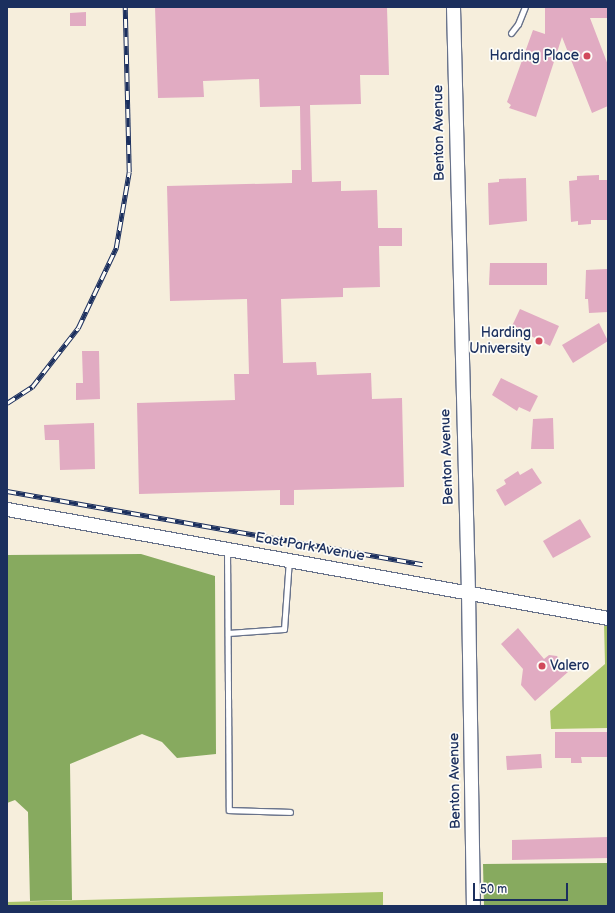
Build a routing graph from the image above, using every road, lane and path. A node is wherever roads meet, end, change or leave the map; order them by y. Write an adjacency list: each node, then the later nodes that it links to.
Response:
1 (453, 7): 7 (street, Benton Avenue)
2 (525, 7): 3 (lane)
3 (511, 33)
4 (7, 509): 5 (street, East Park Avenue)
5 (227, 549): 6 (street, East Park Avenue); 9 (lane)
6 (289, 559): 7 (street, East Park Avenue); 9 (lane)
7 (468, 591): 8 (street, East Park Avenue); 11 (street, Benton Avenue)
8 (608, 618)
9 (228, 633): 10 (lane)
10 (290, 812)
11 (473, 906)

